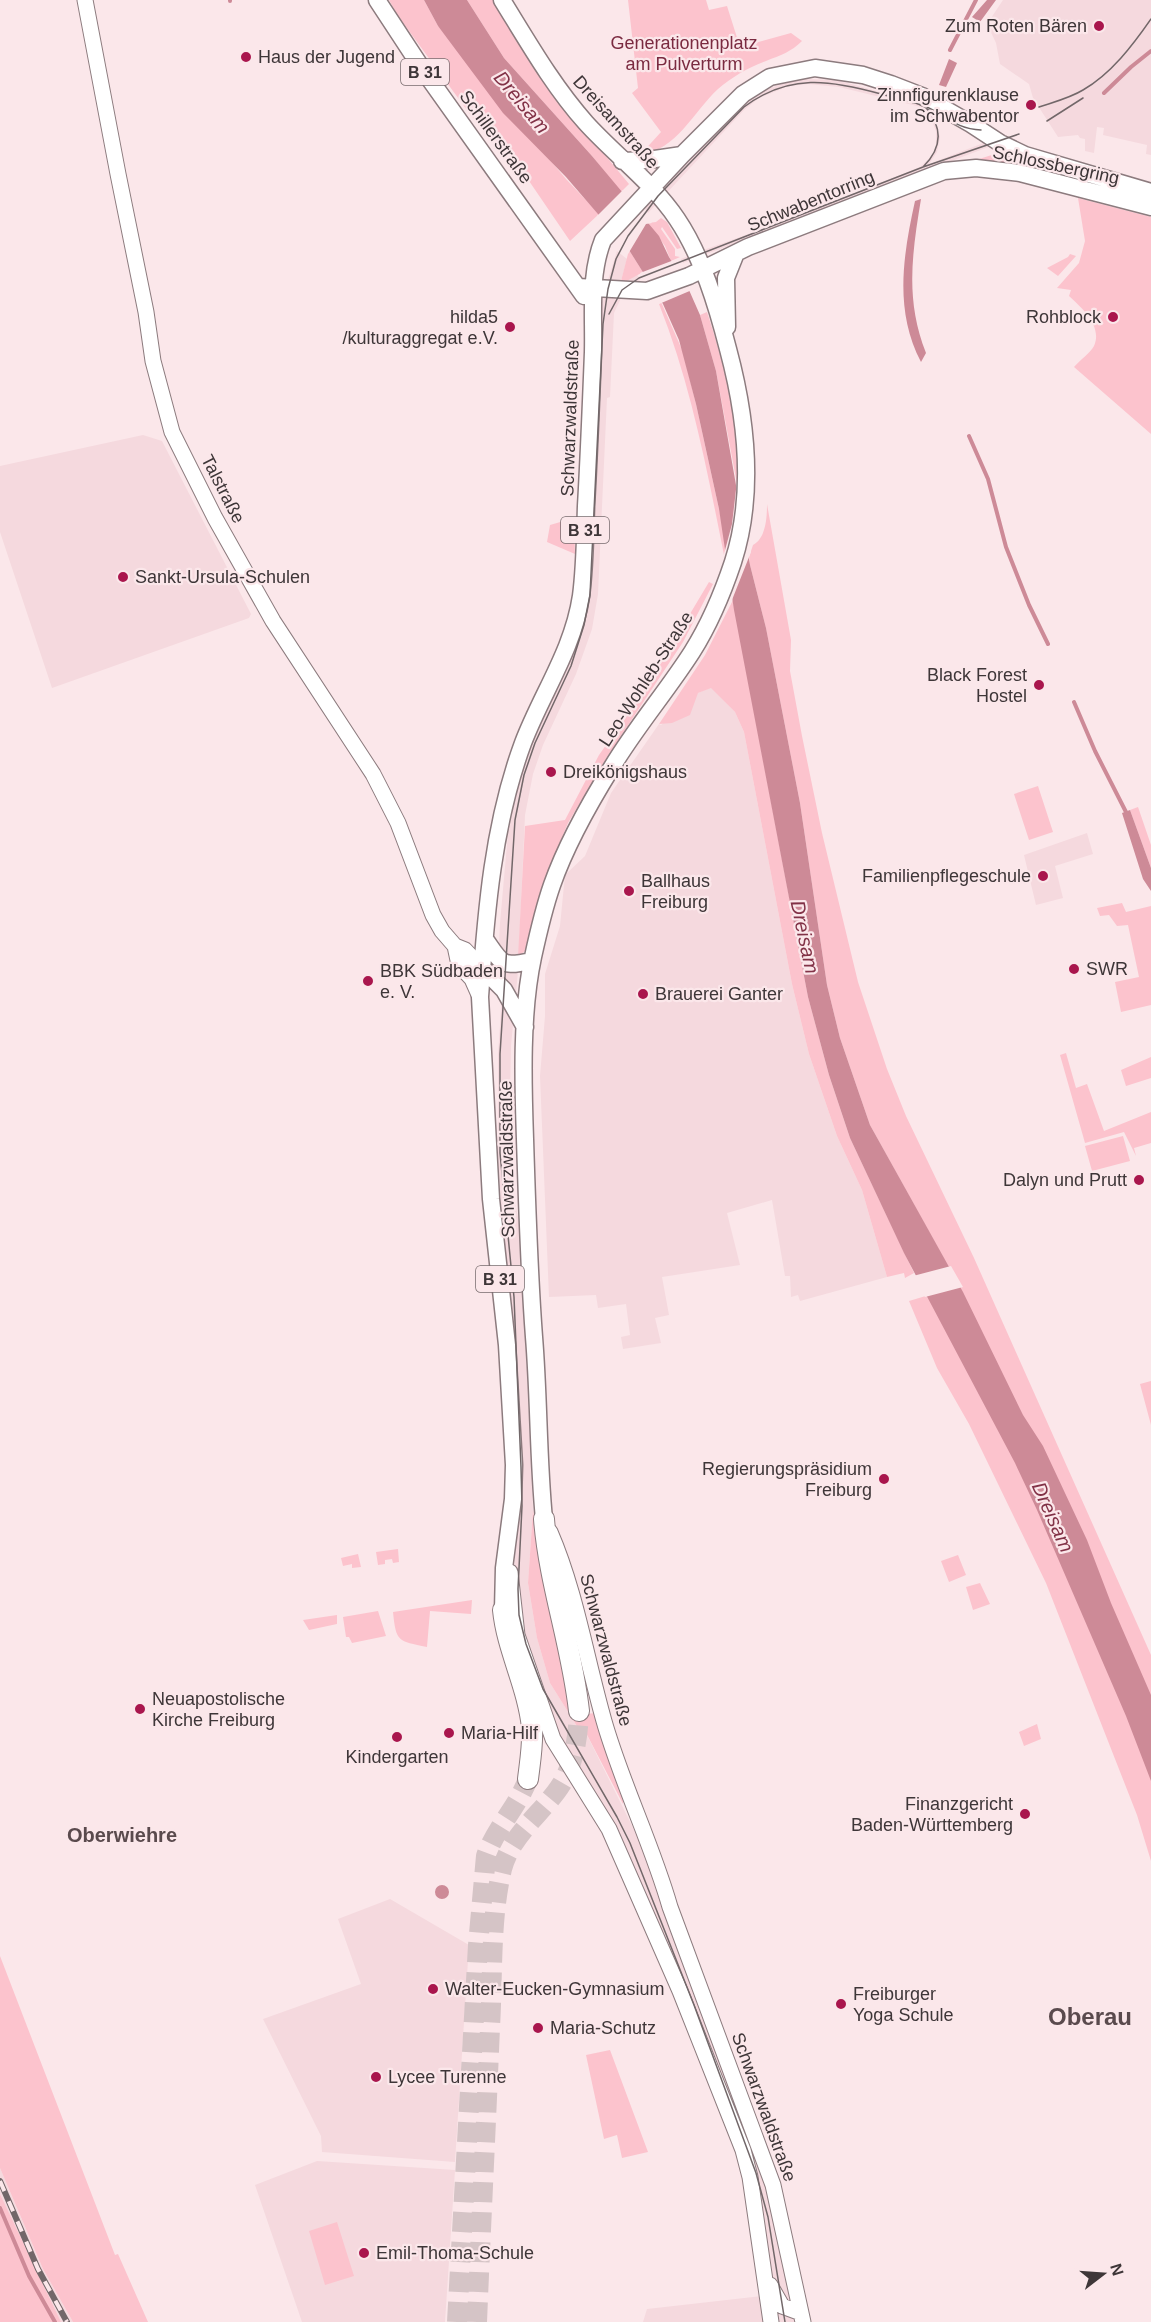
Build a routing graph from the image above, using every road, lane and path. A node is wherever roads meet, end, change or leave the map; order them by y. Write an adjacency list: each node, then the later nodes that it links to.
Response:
1 (86, 0): 16 (main road, Talstraße)
2 (377, 0): 13 (main road, Schillerstraße / B 31)
3 (502, 0): 5 (main road, Dreisamstraße / B 31)
4 (682, 155): 5 (main road); 7 (main road, Schlossbergring); 8 (main road, Schlossbergring)
5 (622, 161): 8 (main road, Dreisamstraße / B 31)
6 (944, 172): 9 (main road, Schlossbergring); 11 (main road, Schwabentorring)
7 (1151, 192)
8 (645, 194): 10 (main road, Schlossbergring); 12 (main road, Dreisamstraße / B 31)
9 (1151, 207)
10 (603, 240): 13 (main road, Schwarzwaldstraße)
11 (736, 253): 12 (main road, Schwabentorring); 14 (main road)
12 (695, 273): 13 (main road, Schwabentorring); 14 (main road, Leo-Wohleb-Straße / B 31)
13 (586, 288): 15 (main road, Schwarzwaldstraße / B 31)
14 (727, 346): 17 (main road, Leo-Wohleb-Straße / B 31)
15 (485, 939): 17 (main road); 18 (main road, Schwarzwaldstraße / B 31)
16 (455, 946): 18 (main road, Talstraße); 20 (main road, Talstraße)
17 (532, 961): 21 (main road, Schwarzwaldstraße / B 31)
18 (482, 968): 19 (main road); 20 (main road, Schwarzwaldstraße / B 31)
19 (504, 990): 20 (main road); 21 (main road)
20 (480, 997): 23 (main road, Schwarzwaldstraße / B 31)
21 (526, 1028): 22 (main road, Schwarzwaldstraße / B 31)
22 (544, 1519): 25 (highway, B 31); 28 (main road, Schwarzwaldstraße)
23 (506, 1551): 24 (main road, Schwarzwaldstraße / B 31); 27 (main road, Schwarzwaldstraße)
24 (503, 1610): 26 (highway, B 31)
25 (579, 1711)
26 (528, 1779)
27 (764, 2271): 28 (main road); 29 (main road, Schwarzwaldstraße)
28 (802, 2317)
29 (771, 2322)

